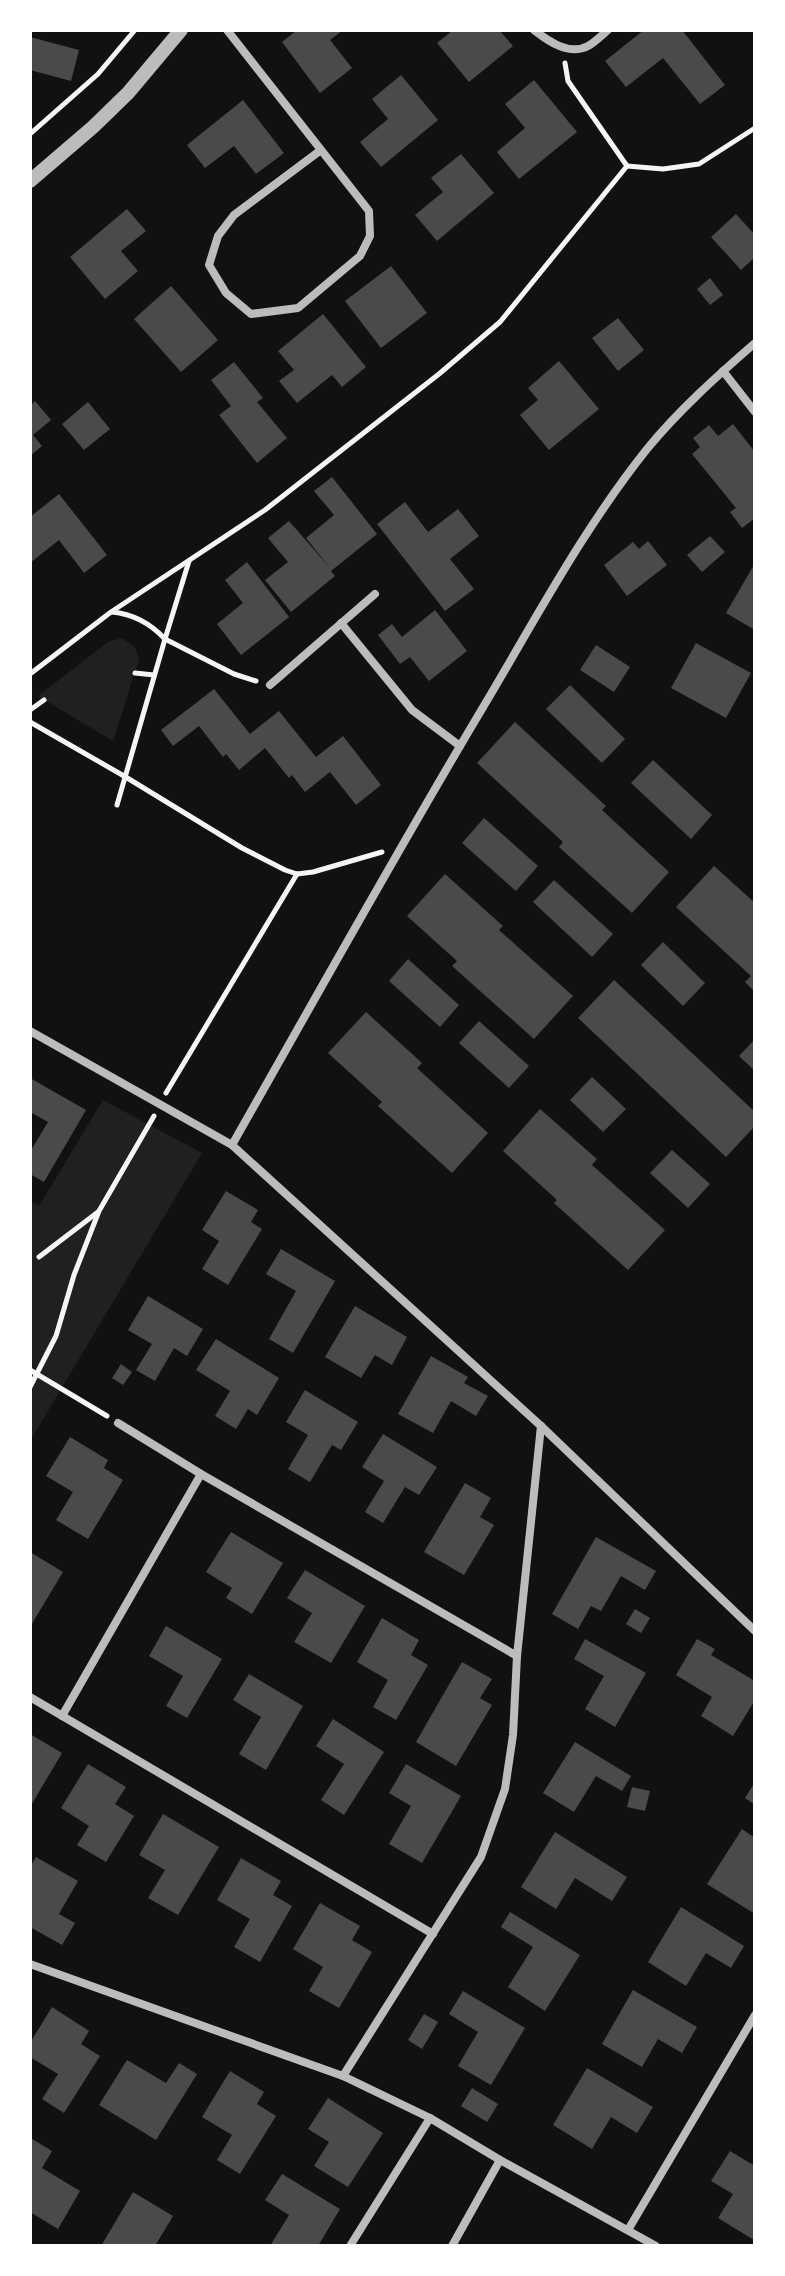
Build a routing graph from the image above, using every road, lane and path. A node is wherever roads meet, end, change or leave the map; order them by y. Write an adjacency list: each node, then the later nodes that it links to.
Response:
1 (135, 30): 8 (path)
2 (181, 30): 11 (street)
3 (227, 30): 9 (street)
4 (534, 30): 6 (street)
5 (608, 30): 6 (street)
6 (562, 47): 10 (path)
7 (755, 128): 10 (path)
8 (30, 134)
9 (321, 150): 9 (street)
10 (627, 166): 15 (path)
11 (30, 181)
12 (755, 343): 13 (street)
13 (723, 371): 14 (street); 27 (street)
14 (755, 412)
15 (189, 560): 17 (path); 19 (path)
16 (375, 594): 18 (street)
17 (111, 612): 19 (path); 21 (path)
18 (341, 623): 23 (street); 27 (street)
19 (165, 639): 22 (path); 23 (path)
20 (135, 673): 22 (path)
21 (30, 674)
22 (154, 675): 28 (path)
23 (270, 685)
24 (44, 700): 25 (path)
25 (30, 710)
26 (30, 722): 28 (path)
27 (460, 746): 30 (street)
28 (124, 776): 29 (path); 31 (path)
29 (117, 805)
30 (398, 853): 31 (path); 34 (street)
31 (297, 874): 33 (path)
32 (30, 1031): 33 (street)
33 (159, 1105): 34 (street); 35 (path)
34 (232, 1145): 41 (street)
35 (99, 1211): 36 (path); 38 (path)
36 (39, 1257)
37 (30, 1370): 38 (path)
38 (37, 1374): 39 (path); 40 (path)
39 (30, 1387)
40 (118, 1423): 42 (street)
41 (541, 1426): 43 (street); 44 (street)
42 (201, 1474): 44 (street); 46 (street)
43 (755, 1631)
44 (517, 1656): 47 (street)
45 (30, 1697): 46 (street)
46 (62, 1716): 47 (street)
47 (433, 1934): 50 (street)
48 (30, 1964): 50 (street)
49 (755, 2015): 53 (street)
50 (343, 2076): 51 (street)
51 (430, 2118): 52 (street); 54 (street)
52 (500, 2160): 53 (street); 55 (street)
53 (628, 2230): 56 (street)
54 (350, 2246)
55 (452, 2246)
56 (656, 2246)

